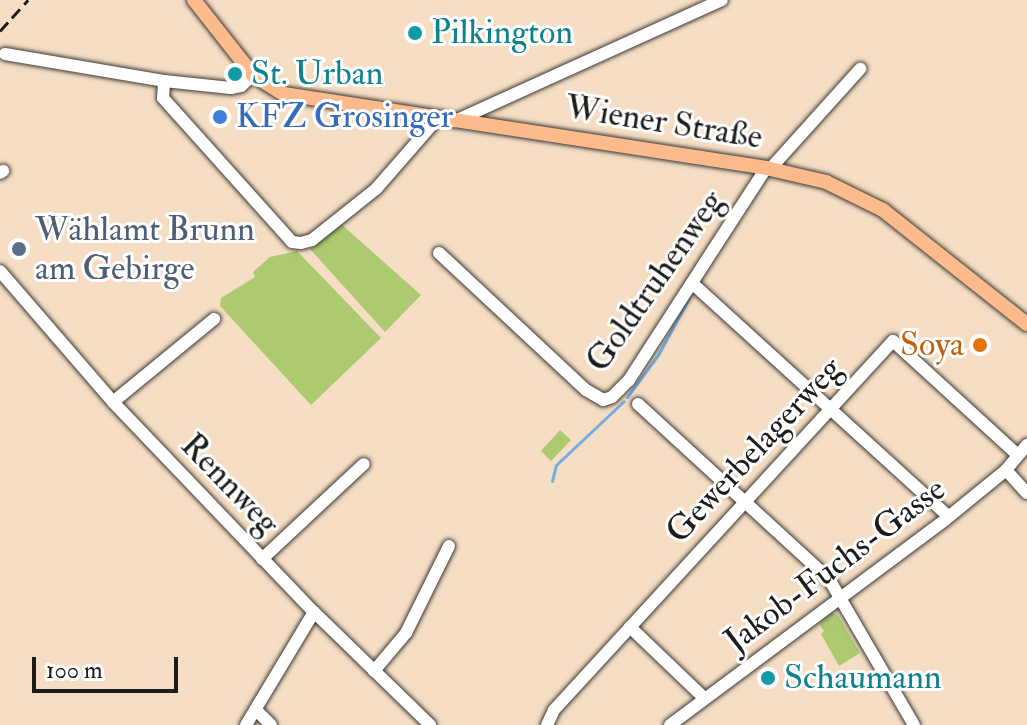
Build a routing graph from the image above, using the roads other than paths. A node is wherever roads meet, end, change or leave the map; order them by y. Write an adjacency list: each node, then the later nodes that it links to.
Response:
1 (194, 0): 5 (main road, Wiener Straße)
2 (722, 0): 8 (street)
3 (5, 54): 6 (street)
4 (860, 69): 9 (street, Goldtruhenweg)
5 (253, 75): 6 (street); 7 (main road, Wiener Straße)
6 (164, 81): 7 (street)
7 (438, 118): 8 (main road, Wiener Straße)
8 (455, 121): 9 (main road, Wiener Straße)
9 (768, 168): 12 (street, Goldtruhenweg); 14 (main road, Wiener Straße)
10 (439, 253): 12 (street, Goldtruhenweg)
11 (0, 271): 15 (street, Rennweg)
12 (692, 283): 17 (street)
13 (214, 319): 15 (street)
14 (1027, 324)
15 (113, 402): 25 (street, Rennweg)
16 (638, 404): 22 (street)
17 (831, 409): 18 (street, Gewerbelagerweg); 22 (street, Gewerbelagerweg); 23 (street)
18 (1023, 450): 20 (street, Jakob-Fuchs-Gasse)
19 (364, 464): 25 (street)
20 (1006, 470): 21 (street); 23 (street, Jakob-Fuchs-Gasse)
21 (1027, 493)
22 (745, 500): 26 (street); 28 (street, Gewerbelagerweg)
23 (948, 516): 26 (street, Jakob-Fuchs-Gasse)
24 (449, 546): 29 (street)
25 (262, 559): 27 (street, Rennweg)
26 (840, 595): 30 (street, Jakob-Fuchs-Gasse); 37 (street)
27 (314, 612): 29 (street, Rennweg); 31 (street)
28 (630, 627): 30 (street); 35 (street, Gewerbelagerweg)
29 (374, 671): 34 (street, Rennweg)
30 (704, 698): 36 (street, Jakob-Fuchs-Gasse)
31 (256, 710): 32 (street); 33 (street)
32 (246, 725)
33 (271, 725)
34 (430, 725)
35 (547, 725)
36 (670, 725)
37 (914, 725)

